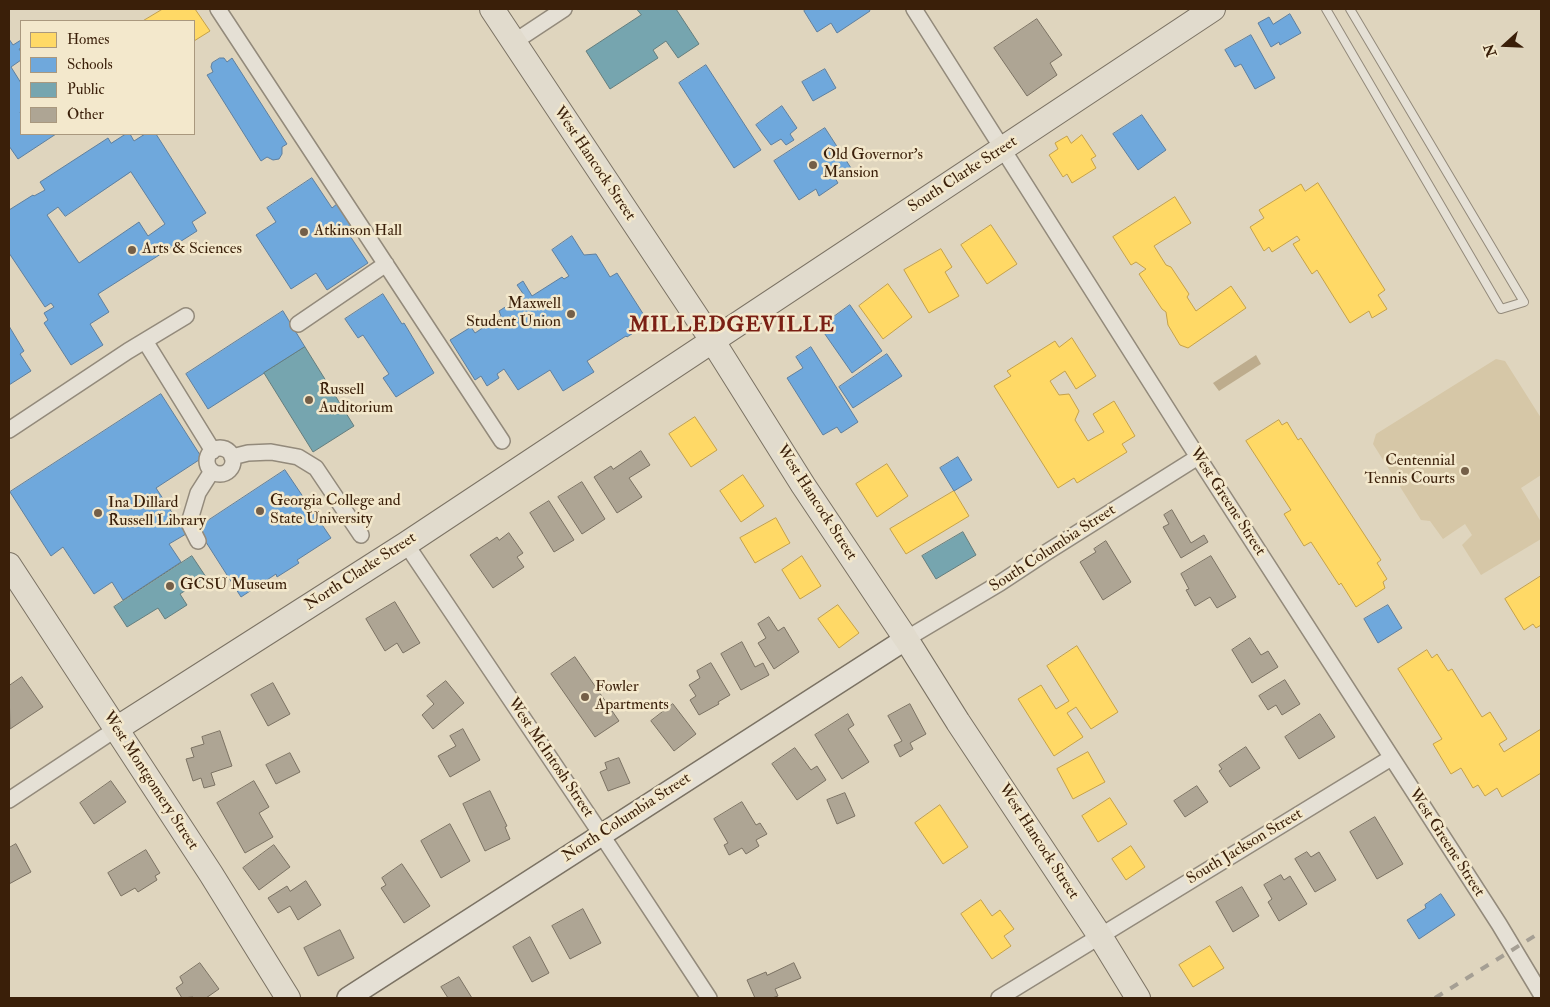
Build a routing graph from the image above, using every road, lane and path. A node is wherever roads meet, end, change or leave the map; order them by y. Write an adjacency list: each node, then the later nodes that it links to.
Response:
1 (218, 9): 10 (street)
2 (492, 9): 8 (main road, West Hancock Street)
3 (564, 9): 8 (street)
4 (914, 9): 9 (street, West Greene Street)
5 (1213, 9): 9 (main road, South Clarke Street)
6 (1326, 9): 7 (lane)
7 (1350, 9)
8 (514, 42): 13 (main road, West Hancock Street)
9 (1003, 149): 13 (main road, South Clarke Street); 19 (street, West Greene Street)
10 (386, 264): 12 (street); 16 (street)
11 (186, 316): 14 (street)
12 (298, 324)
13 (712, 340): 23 (main road, North Clarke Street); 25 (main road, West Hancock Street)
14 (145, 341): 15 (street); 17 (street)
15 (9, 430)
16 (502, 441)
17 (213, 450): 18 (street); 20 (street)
18 (232, 457): 20 (street); 21 (street)
19 (1198, 457): 25 (street, South Columbia Street); 27 (street, West Greene Street)
20 (212, 472): 22 (street)
21 (361, 535)
22 (198, 541)
23 (406, 544): 26 (main road, North Clarke Street); 29 (street, West McIntosh Street)
24 (9, 565): 26 (main road, West Montgomery Street)
25 (906, 639): 29 (street, North Columbia Street); 30 (main road, West Hancock Street)
26 (116, 729): 28 (street, North Clarke Street); 32 (main road, West Montgomery Street)
27 (1391, 758): 30 (street, South Jackson Street); 31 (street, West Greene Street)
28 (9, 800)
29 (601, 834): 33 (street, North Columbia Street); 34 (street, West McIntosh Street)
30 (1100, 936): 35 (street, South Jackson Street); 36 (main road, West Hancock Street)
31 (1541, 994)
32 (288, 998)
33 (348, 998)
34 (709, 998)
35 (998, 998)
36 (1138, 998)

